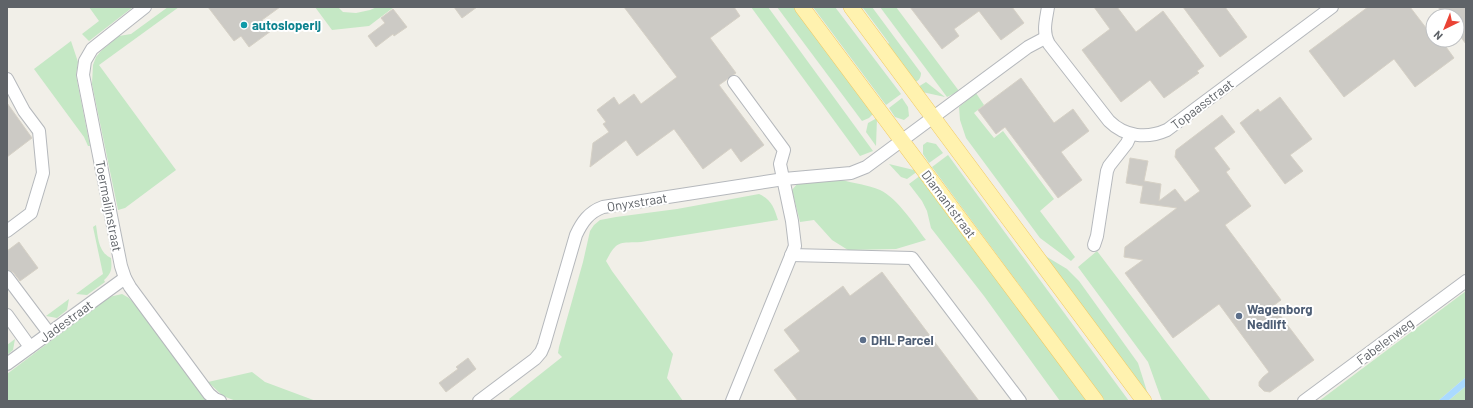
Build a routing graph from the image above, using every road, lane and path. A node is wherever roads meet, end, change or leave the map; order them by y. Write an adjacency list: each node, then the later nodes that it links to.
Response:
1 (145, 7): 17 (street, Toermalijnstraat)
2 (802, 7): 11 (main road, Diamantstraat)
3 (851, 7): 9 (main road)
4 (1048, 7): 6 (street)
5 (1332, 7): 10 (street, Topaasstraat)
6 (1045, 38): 9 (street); 10 (street, Topaasstraat)
7 (7, 79): 13 (street)
8 (734, 82): 12 (street)
9 (932, 117): 11 (street, Onyxstraat); 28 (main road)
10 (1131, 134): 14 (street)
11 (902, 140): 12 (street, Onyxstraat); 27 (main road, Diamantstraat)
12 (784, 179): 15 (street); 24 (street, Onyxstraat)
13 (7, 231)
14 (1094, 245)
15 (791, 255): 25 (street); 26 (street)
16 (7, 277): 20 (street)
17 (125, 278): 20 (street, Jadestraat); 23 (street, Toermalijnstraat)
18 (1466, 281): 29 (street, Fabelenweg)
19 (7, 314): 21 (street)
20 (50, 333): 21 (street, Jadestraat)
21 (30, 347): 22 (street, Jadestraat)
22 (7, 364)
23 (220, 401)
24 (479, 401)
25 (732, 401)
26 (1020, 401)
27 (1096, 401)
28 (1144, 401)
29 (1304, 401)

